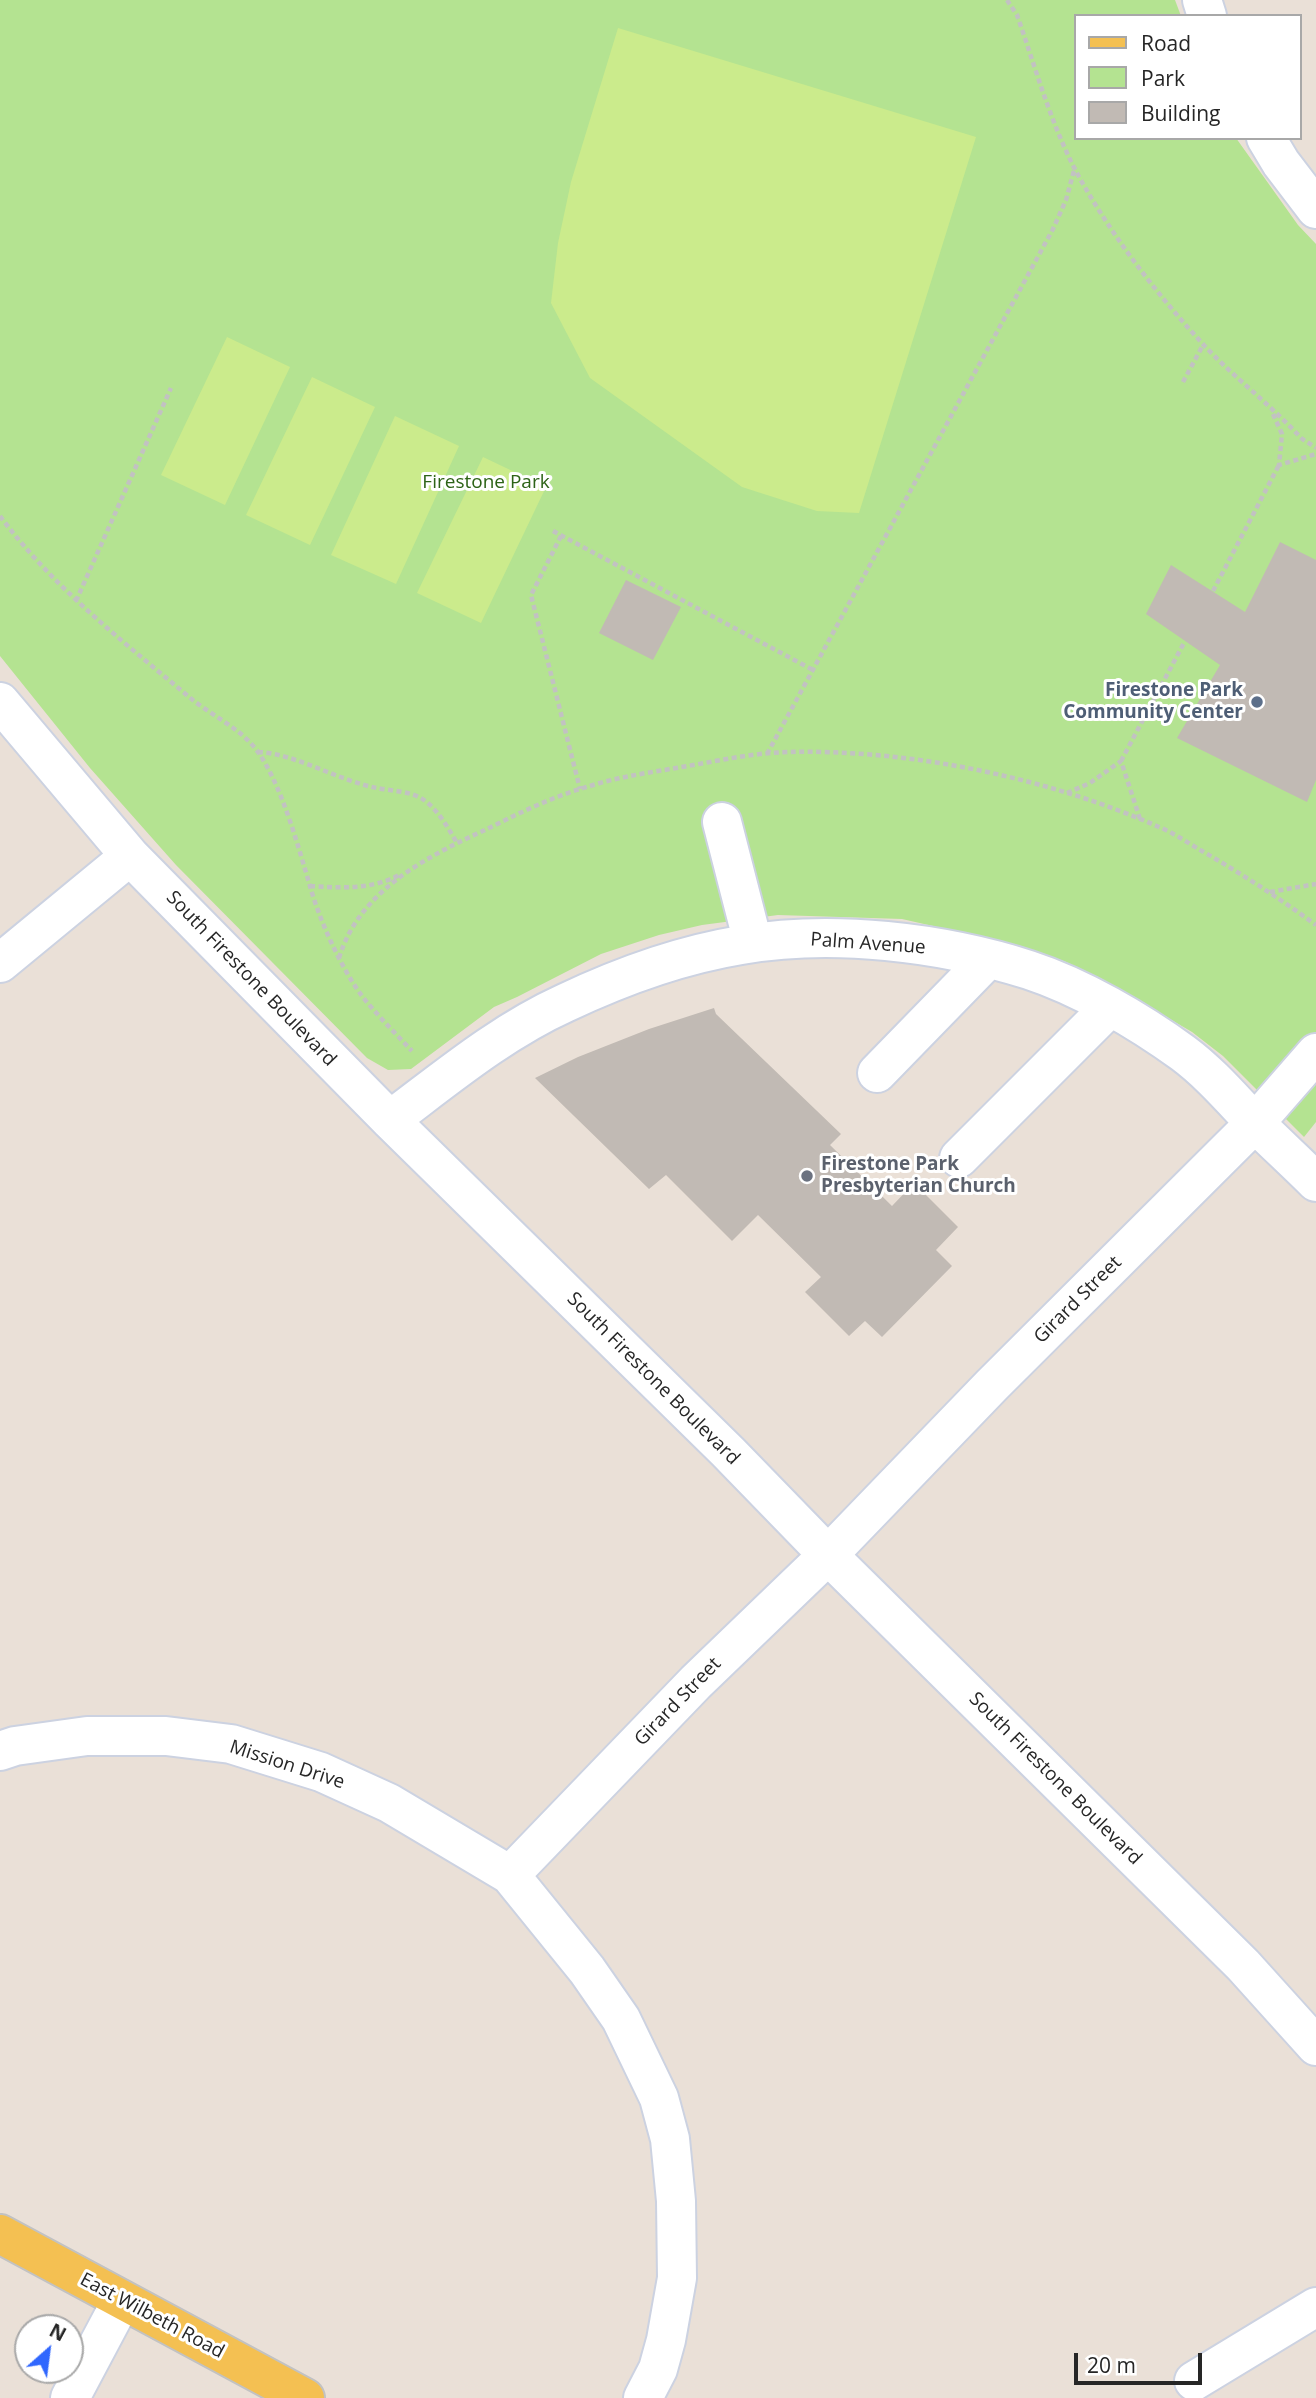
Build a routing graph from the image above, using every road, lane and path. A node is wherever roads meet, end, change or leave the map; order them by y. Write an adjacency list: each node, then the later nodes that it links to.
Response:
1 (1007, 0): 3 (path)
2 (1267, 140): 4 (street)
3 (1075, 167): 5 (path); 18 (path)
4 (1316, 209)
5 (1203, 345): 6 (path); 8 (path)
6 (1183, 382)
7 (171, 388): 16 (path)
8 (1272, 410): 9 (path); 11 (path)
9 (1316, 448)
10 (1316, 454): 11 (path)
11 (1279, 465): 15 (path)
12 (0, 516): 16 (path)
13 (552, 531): 14 (path)
14 (561, 536): 18 (path); 23 (path)
15 (1213, 591)
16 (76, 601): 20 (path)
17 (1185, 641): 22 (path)
18 (813, 670): 21 (path)
19 (0, 702): 28 (street, South Firestone Boulevard)
20 (258, 752): 27 (path); 31 (path)
21 (767, 754): 23 (path); 24 (path)
22 (1121, 761): 24 (path); 25 (path)
23 (580, 789): 27 (path)
24 (1066, 793): 25 (path)
25 (1140, 820): 32 (path)
26 (722, 822): 34 (street)
27 (457, 843): 29 (path)
28 (130, 856): 37 (street); 42 (street, South Firestone Boulevard)
29 (407, 871): 31 (path); 35 (path)
30 (1316, 884): 32 (path)
31 (310, 886): 35 (path)
32 (1270, 892): 33 (path)
33 (1316, 925)
34 (753, 943): 36 (street, Palm Avenue); 41 (street, Palm Avenue)
35 (339, 958): 41 (path)
36 (987, 960): 38 (street, Palm Avenue); 40 (street)
37 (0, 963)
38 (1110, 1007): 43 (street, Palm Avenue); 44 (street)
39 (1316, 1053): 43 (street, Girard Street)
40 (877, 1073)
41 (442, 1081): 42 (street, Palm Avenue)
42 (390, 1120): 46 (street, South Firestone Boulevard)
43 (1255, 1123): 45 (street, Palm Avenue); 46 (street, Girard Street)
44 (959, 1158)
45 (1316, 1182)
46 (828, 1555): 48 (street, Girard Street); 49 (street, South Firestone Boulevard)
47 (0, 1751): 48 (street, Mission Drive)
48 (510, 1875): 56 (street)
49 (1316, 2046)
50 (0, 2234): 51 (main road, East Wilbeth Road)
51 (122, 2300): 54 (street); 55 (main road, East Wilbeth Road)
52 (1316, 2307): 53 (street)
53 (1194, 2381)
54 (70, 2398)
55 (304, 2398)
56 (643, 2398)

